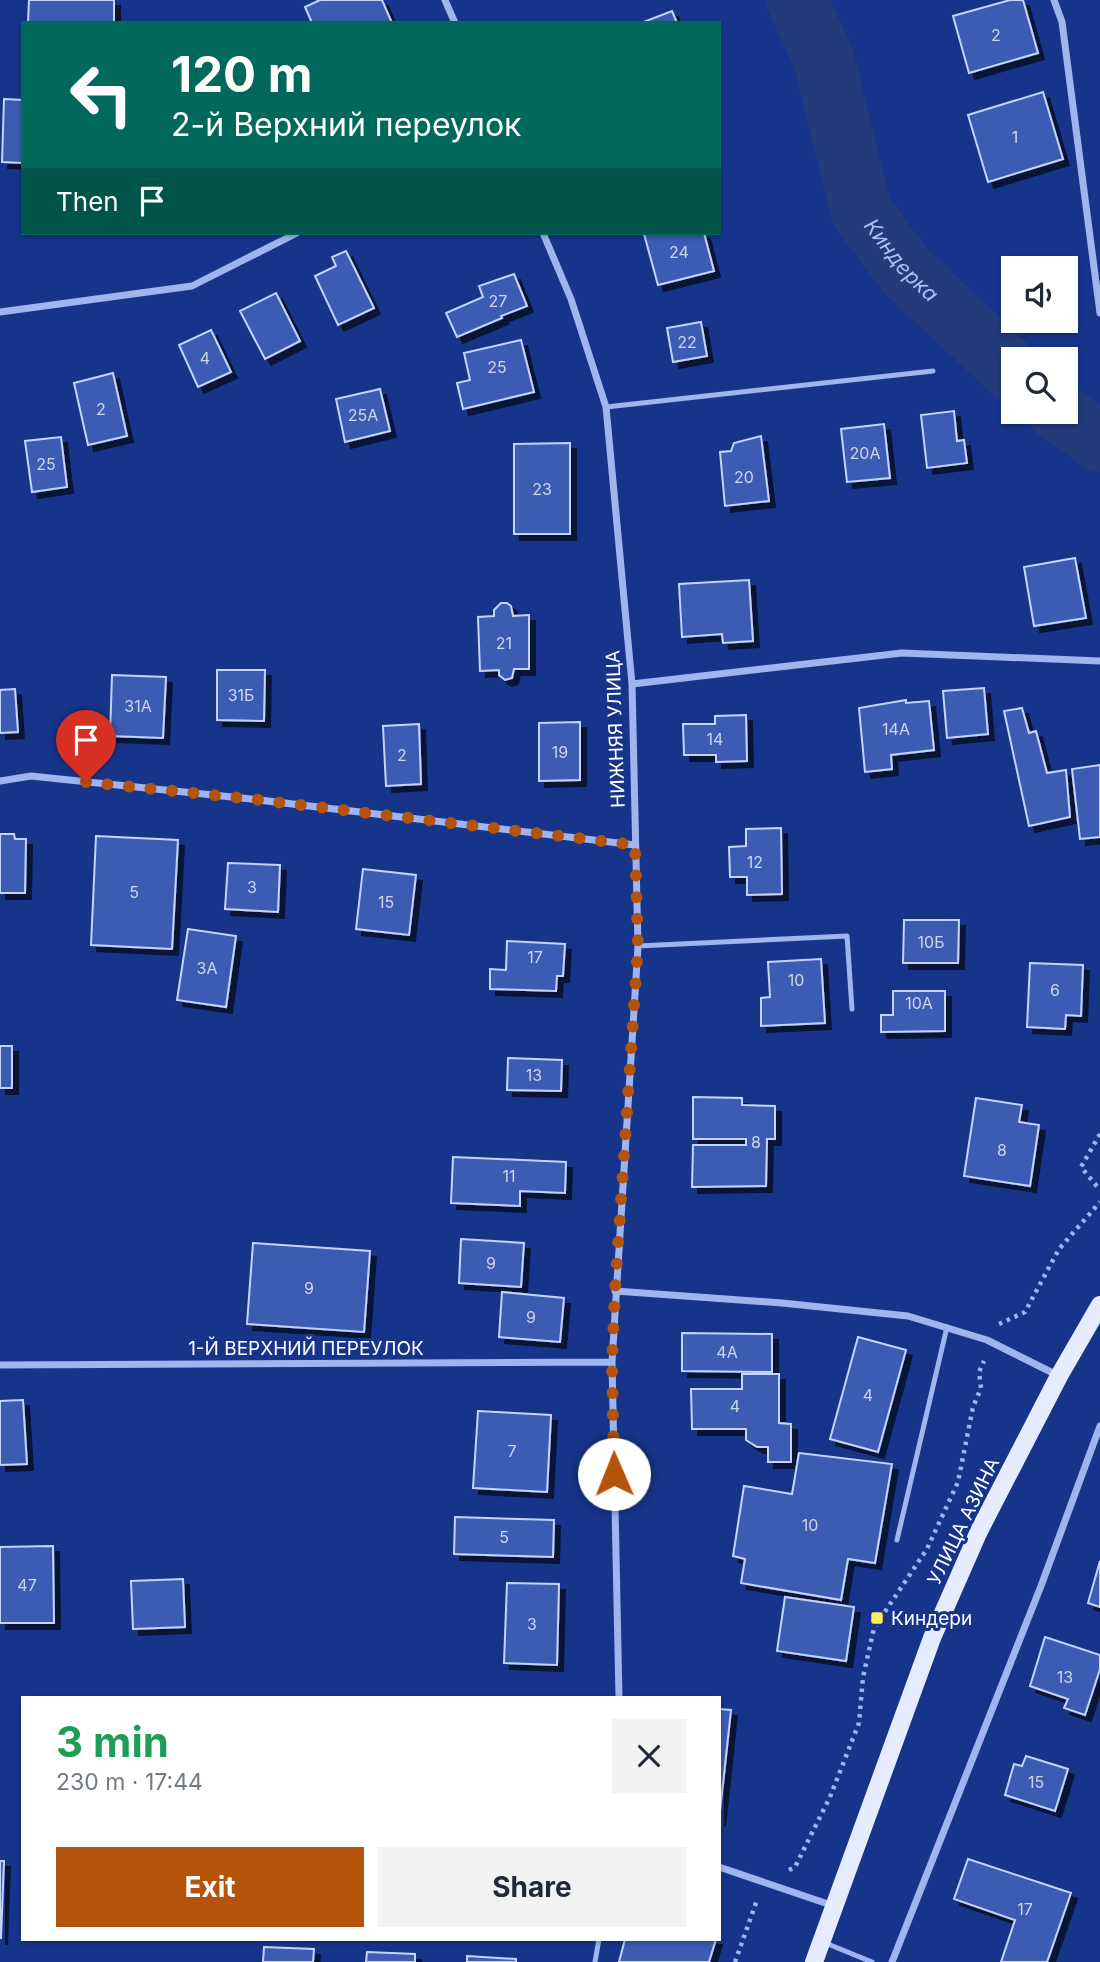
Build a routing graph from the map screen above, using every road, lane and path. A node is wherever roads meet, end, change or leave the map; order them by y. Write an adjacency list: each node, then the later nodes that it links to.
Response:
1 (445, 0): 3 (street)
2 (1054, 0): 7 (street)
3 (454, 21)
4 (293, 235): 6 (street)
5 (544, 235): 9 (street, НИЖНЯЯ УЛИЦА)
6 (0, 312)
7 (1100, 313)
8 (933, 371): 9 (lane)
9 (606, 407): 11 (street, НИЖНЯЯ УЛИЦА)
10 (1100, 661): 11 (street)
11 (632, 684): 13 (street, НИЖНЯЯ УЛИЦА)
12 (0, 782): 13 (street)
13 (635, 845): 14 (street, НИЖНЯЯ УЛИЦА)
14 (638, 946): 15 (lane); 19 (street, НИЖНЯЯ УЛИЦА)
15 (852, 1009)
16 (1100, 1134): 17 (path)
17 (1100, 1190)
18 (1100, 1202): 22 (path)
19 (615, 1291): 21 (street); 23 (street, НИЖНЯЯ УЛИЦА)
20 (1100, 1305): 25 (main road, УЛИЦА АЗИНА)
21 (947, 1327): 22 (street); 27 (lane)
22 (992, 1342): 25 (street); 30 (path)
23 (612, 1362): 24 (street, 1-Й ВЕРХНИЙ ПЕРЕУЛОК); 28 (street, НИЖНЯЯ УЛИЦА)
24 (0, 1365)
25 (1059, 1376): 31 (main road, УЛИЦА АЗИНА)
26 (1100, 1426): 38 (street)
27 (897, 1540)
28 (618, 1696)
29 (721, 1868): 30 (street)
30 (764, 1883): 31 (street); 35 (path)
31 (835, 1906): 33 (main road, УЛИЦА АЗИНА)
32 (599, 1941): 34 (lane)
33 (821, 1942): 36 (main road, УЛИЦА АЗИНА); 37 (lane)
34 (595, 1962)
35 (735, 1962)
36 (814, 1962)
37 (872, 1962)
38 (892, 1962)

